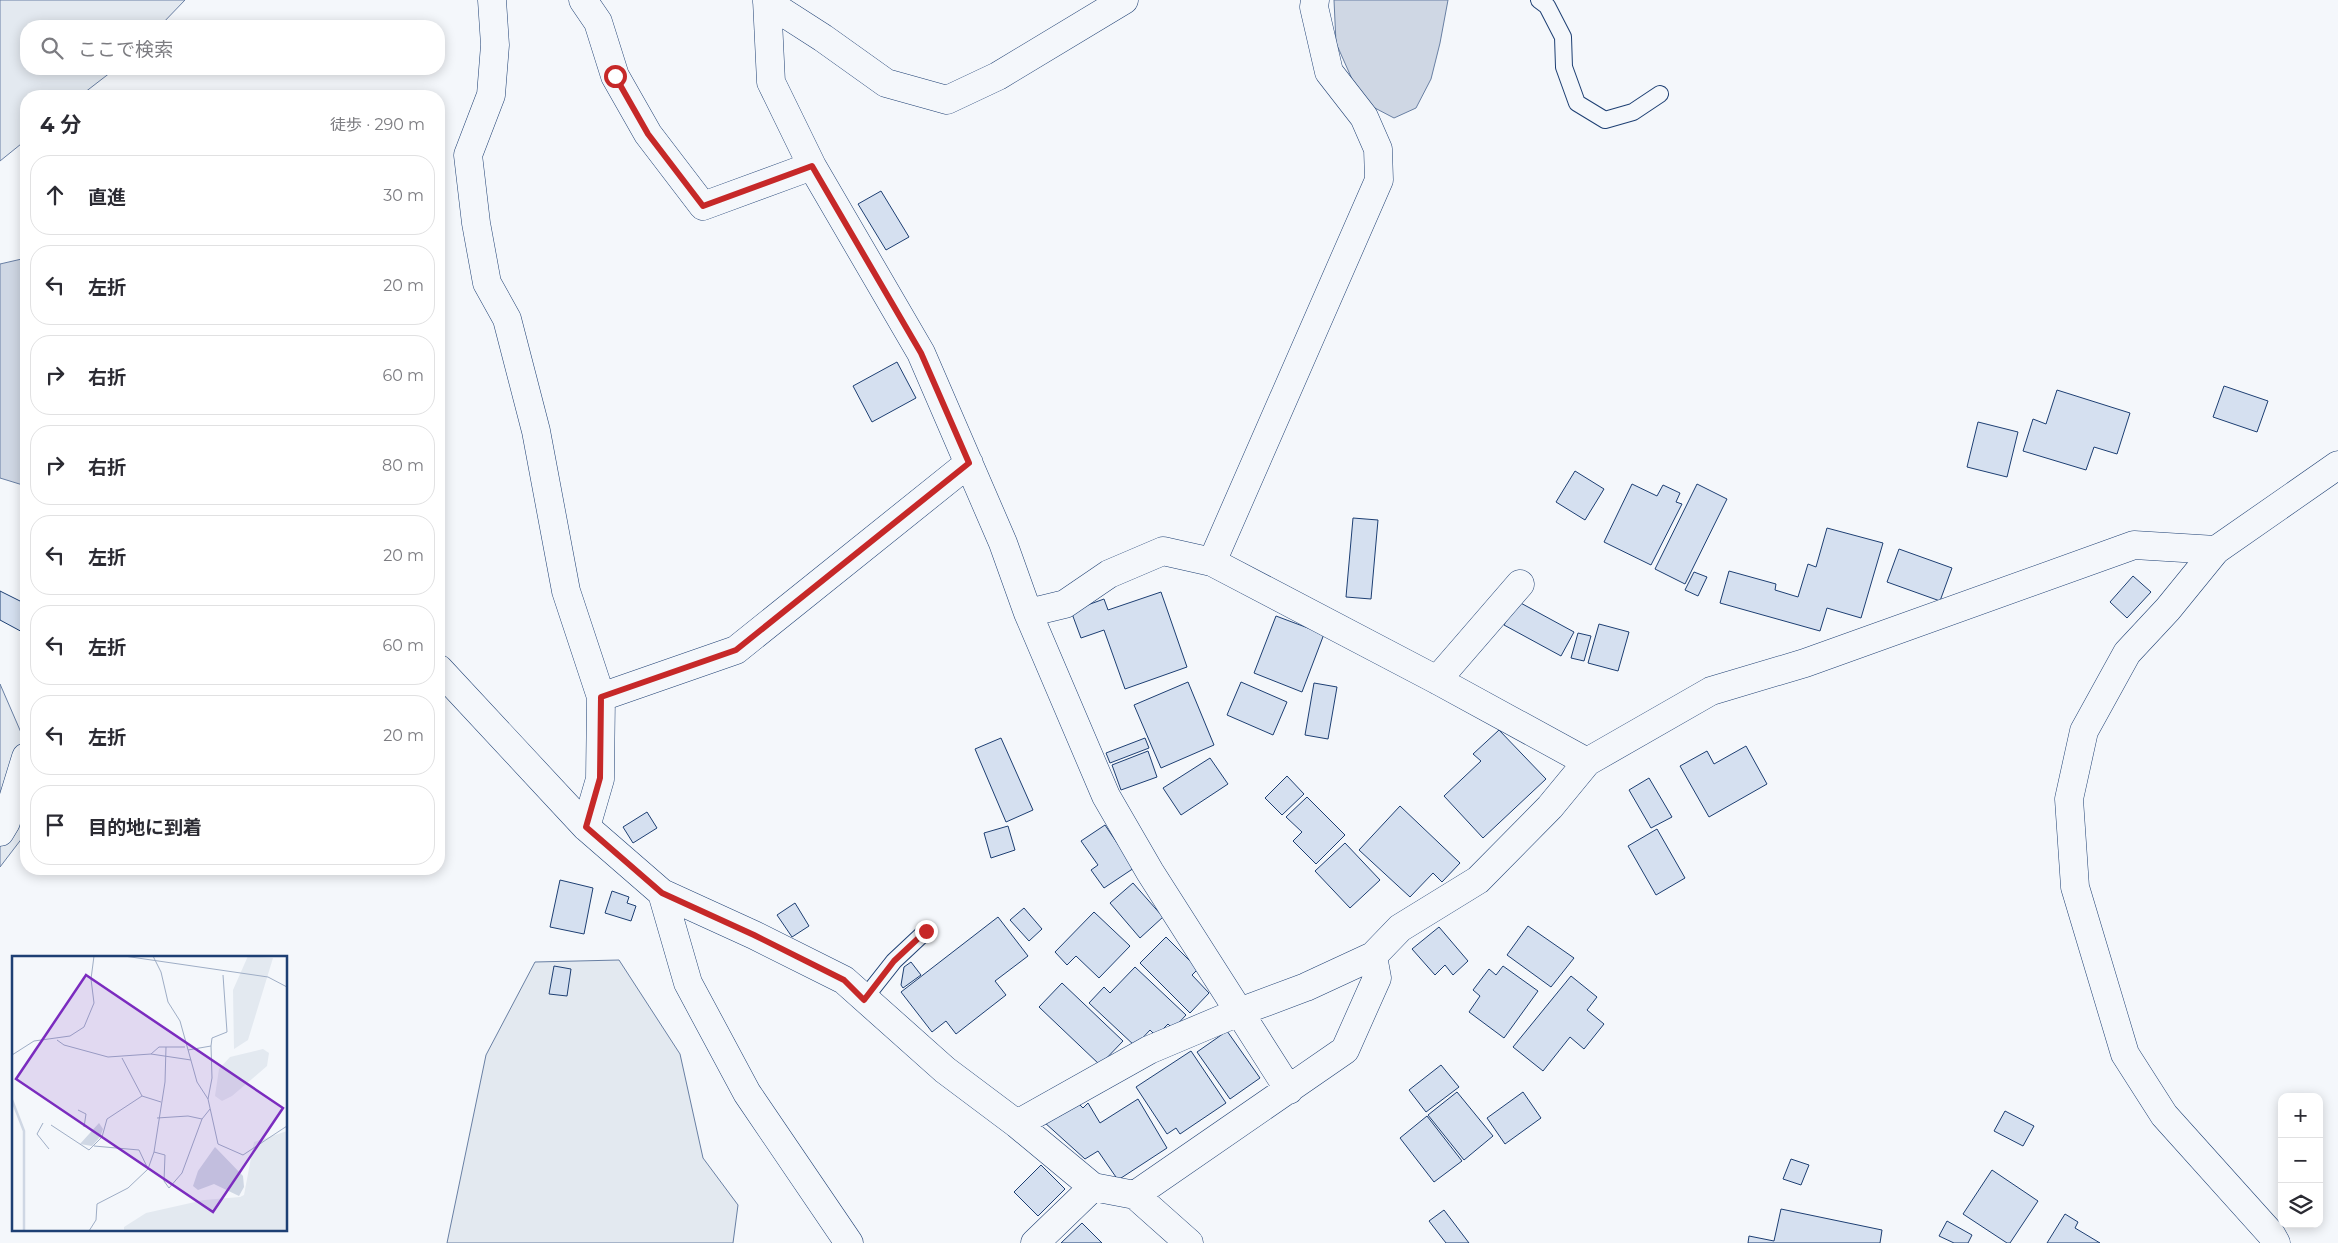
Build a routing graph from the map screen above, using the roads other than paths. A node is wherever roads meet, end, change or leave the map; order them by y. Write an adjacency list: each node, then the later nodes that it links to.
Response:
1 (492, 0): 17 (street)
2 (583, 0): 8 (street)
3 (1124, 0): 6 (street)
4 (1314, 0): 12 (street)
5 (1539, 0): 7 (lane)
6 (767, 1): 8 (street)
7 (1660, 94)
8 (812, 166): 9 (street)
9 (969, 463): 14 (street); 17 (street)
10 (2338, 465): 11 (street)
11 (2216, 550): 18 (street); 34 (street)
12 (1212, 562): 14 (street); 16 (street)
13 (1520, 584): 16 (street)
14 (1028, 613): 26 (street)
15 (445, 675): 20 (street)
16 (1437, 680): 18 (street)
17 (601, 697): 20 (street)
18 (1587, 762): 24 (street)
19 (20, 776): 21 (street)
20 (586, 827): 22 (street)
21 (0, 832)
22 (662, 893): 25 (street); 31 (street)
23 (926, 931): 25 (lane)
24 (1373, 956): 26 (street); 27 (street)
25 (864, 1000): 28 (street)
26 (1239, 1012): 27 (street); 28 (street)
27 (1289, 1090): 30 (street)
28 (1017, 1124): 29 (street)
29 (1093, 1187): 30 (street); 32 (street)
30 (1135, 1195): 33 (street)
31 (849, 1243)
32 (1034, 1243)
33 (1189, 1243)
34 (2276, 1243)

